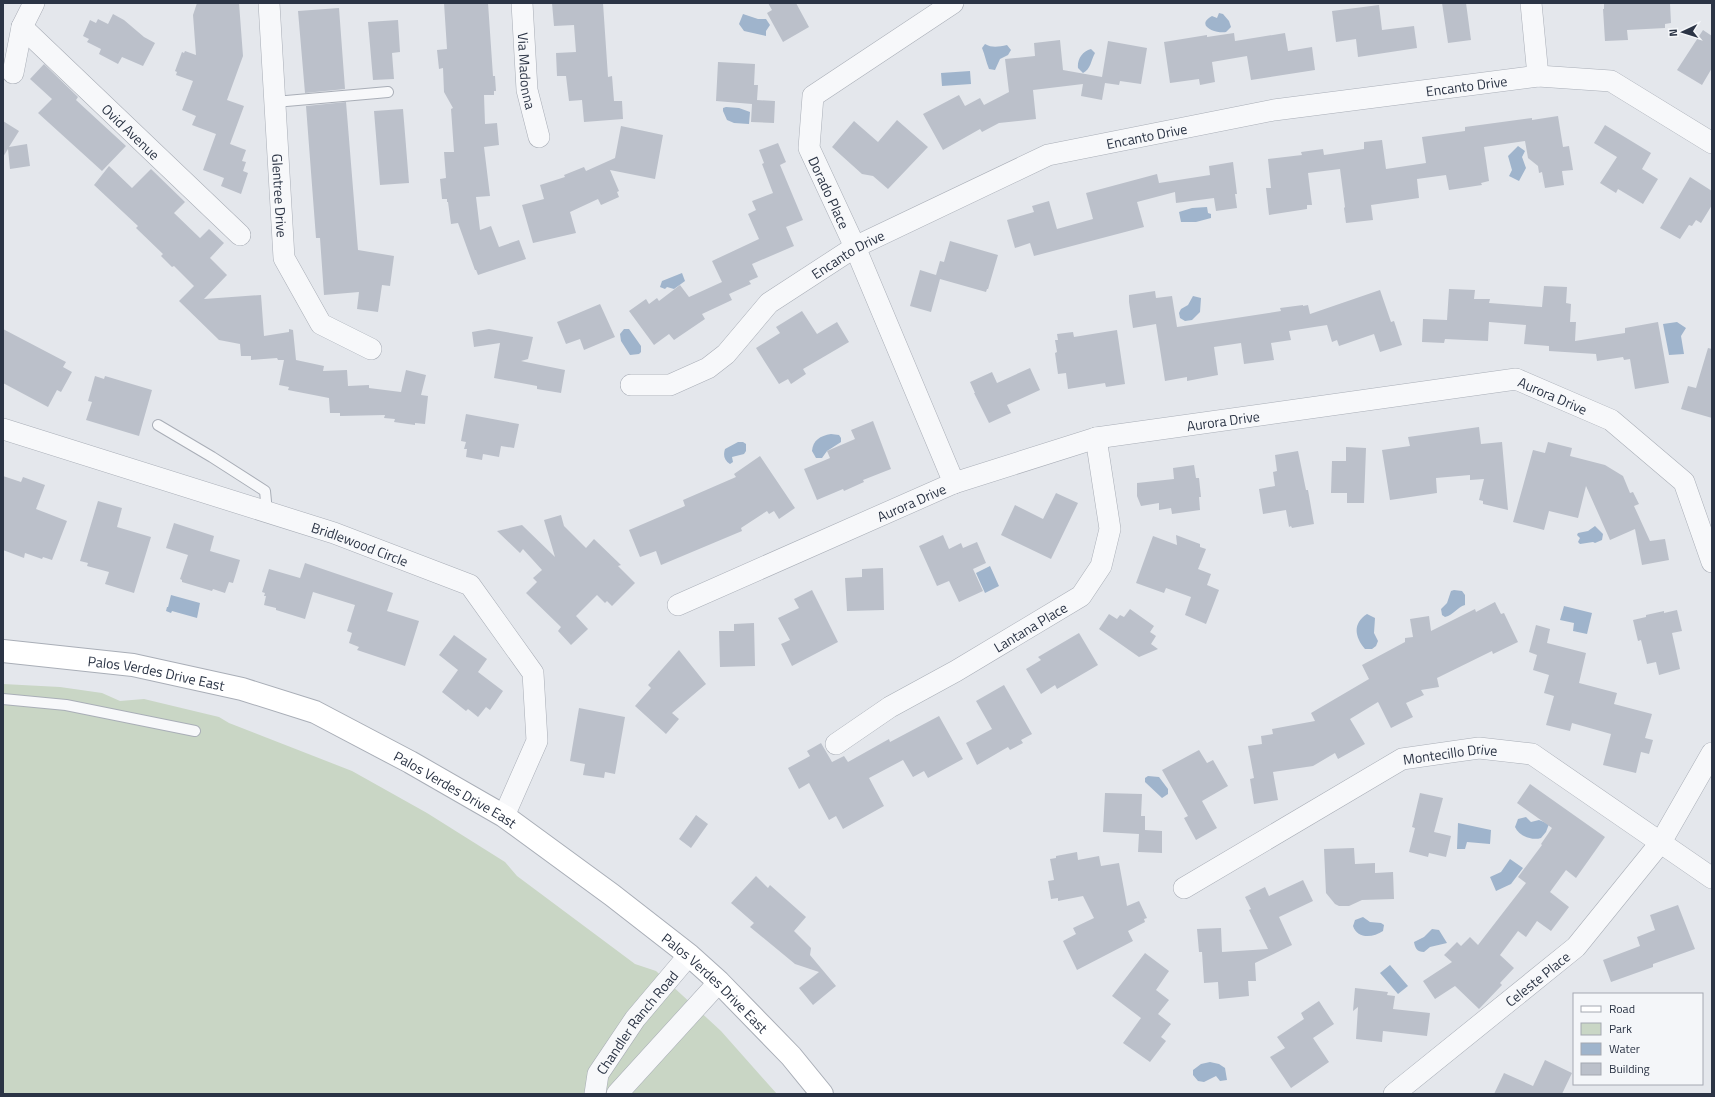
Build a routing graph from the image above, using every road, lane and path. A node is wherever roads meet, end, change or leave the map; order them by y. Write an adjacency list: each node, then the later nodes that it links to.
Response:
1 (34, 3): 6 (street)
2 (269, 3): 10 (street, Glentree Drive)
3 (522, 3): 11 (street, Via Madonna)
4 (953, 3): 14 (street, Dorado Place)
5 (1531, 3): 8 (street)
6 (22, 27): 7 (street); 13 (street, Ovid Avenue)
7 (13, 74)
8 (1538, 76): 12 (street, Encanto Drive); 14 (street, Encanto Drive)
9 (388, 92): 10 (lane)
10 (275, 102): 15 (street, Glentree Drive)
11 (539, 137)
12 (1712, 143)
13 (240, 235)
14 (855, 247): 16 (street, Encanto Drive); 20 (street, Dorado Place)
15 (371, 349)
16 (631, 385)
17 (158, 425): 21 (lane)
18 (3, 429): 21 (street, Bridlewood Circle)
19 (1096, 438): 20 (street, Aurora Drive); 22 (street, Aurora Drive); 27 (street, Lantana Place)
20 (954, 483): 23 (street, Aurora Drive)
21 (267, 512): 29 (street, Bridlewood Circle)
22 (1712, 562)
23 (678, 605)
24 (3, 651): 29 (main road, Palos Verdes Drive East)
25 (3, 699): 26 (lane)
26 (194, 730)
27 (836, 744)
28 (1712, 753): 30 (street)
29 (504, 816): 33 (main road, Palos Verdes Drive East)
30 (1661, 842): 31 (street, Montecillo Drive); 32 (street, Montecillo Drive); 38 (street, Celeste Place)
31 (1712, 878)
32 (1184, 888)
33 (689, 955): 34 (main road, Palos Verdes Drive East); 35 (street, Chandler Ranch Road)
34 (719, 982): 36 (street, Chandler Ranch Road); 37 (main road, Palos Verdes Drive East)
35 (595, 1094)
36 (617, 1094)
37 (822, 1094)
38 (1394, 1094)

